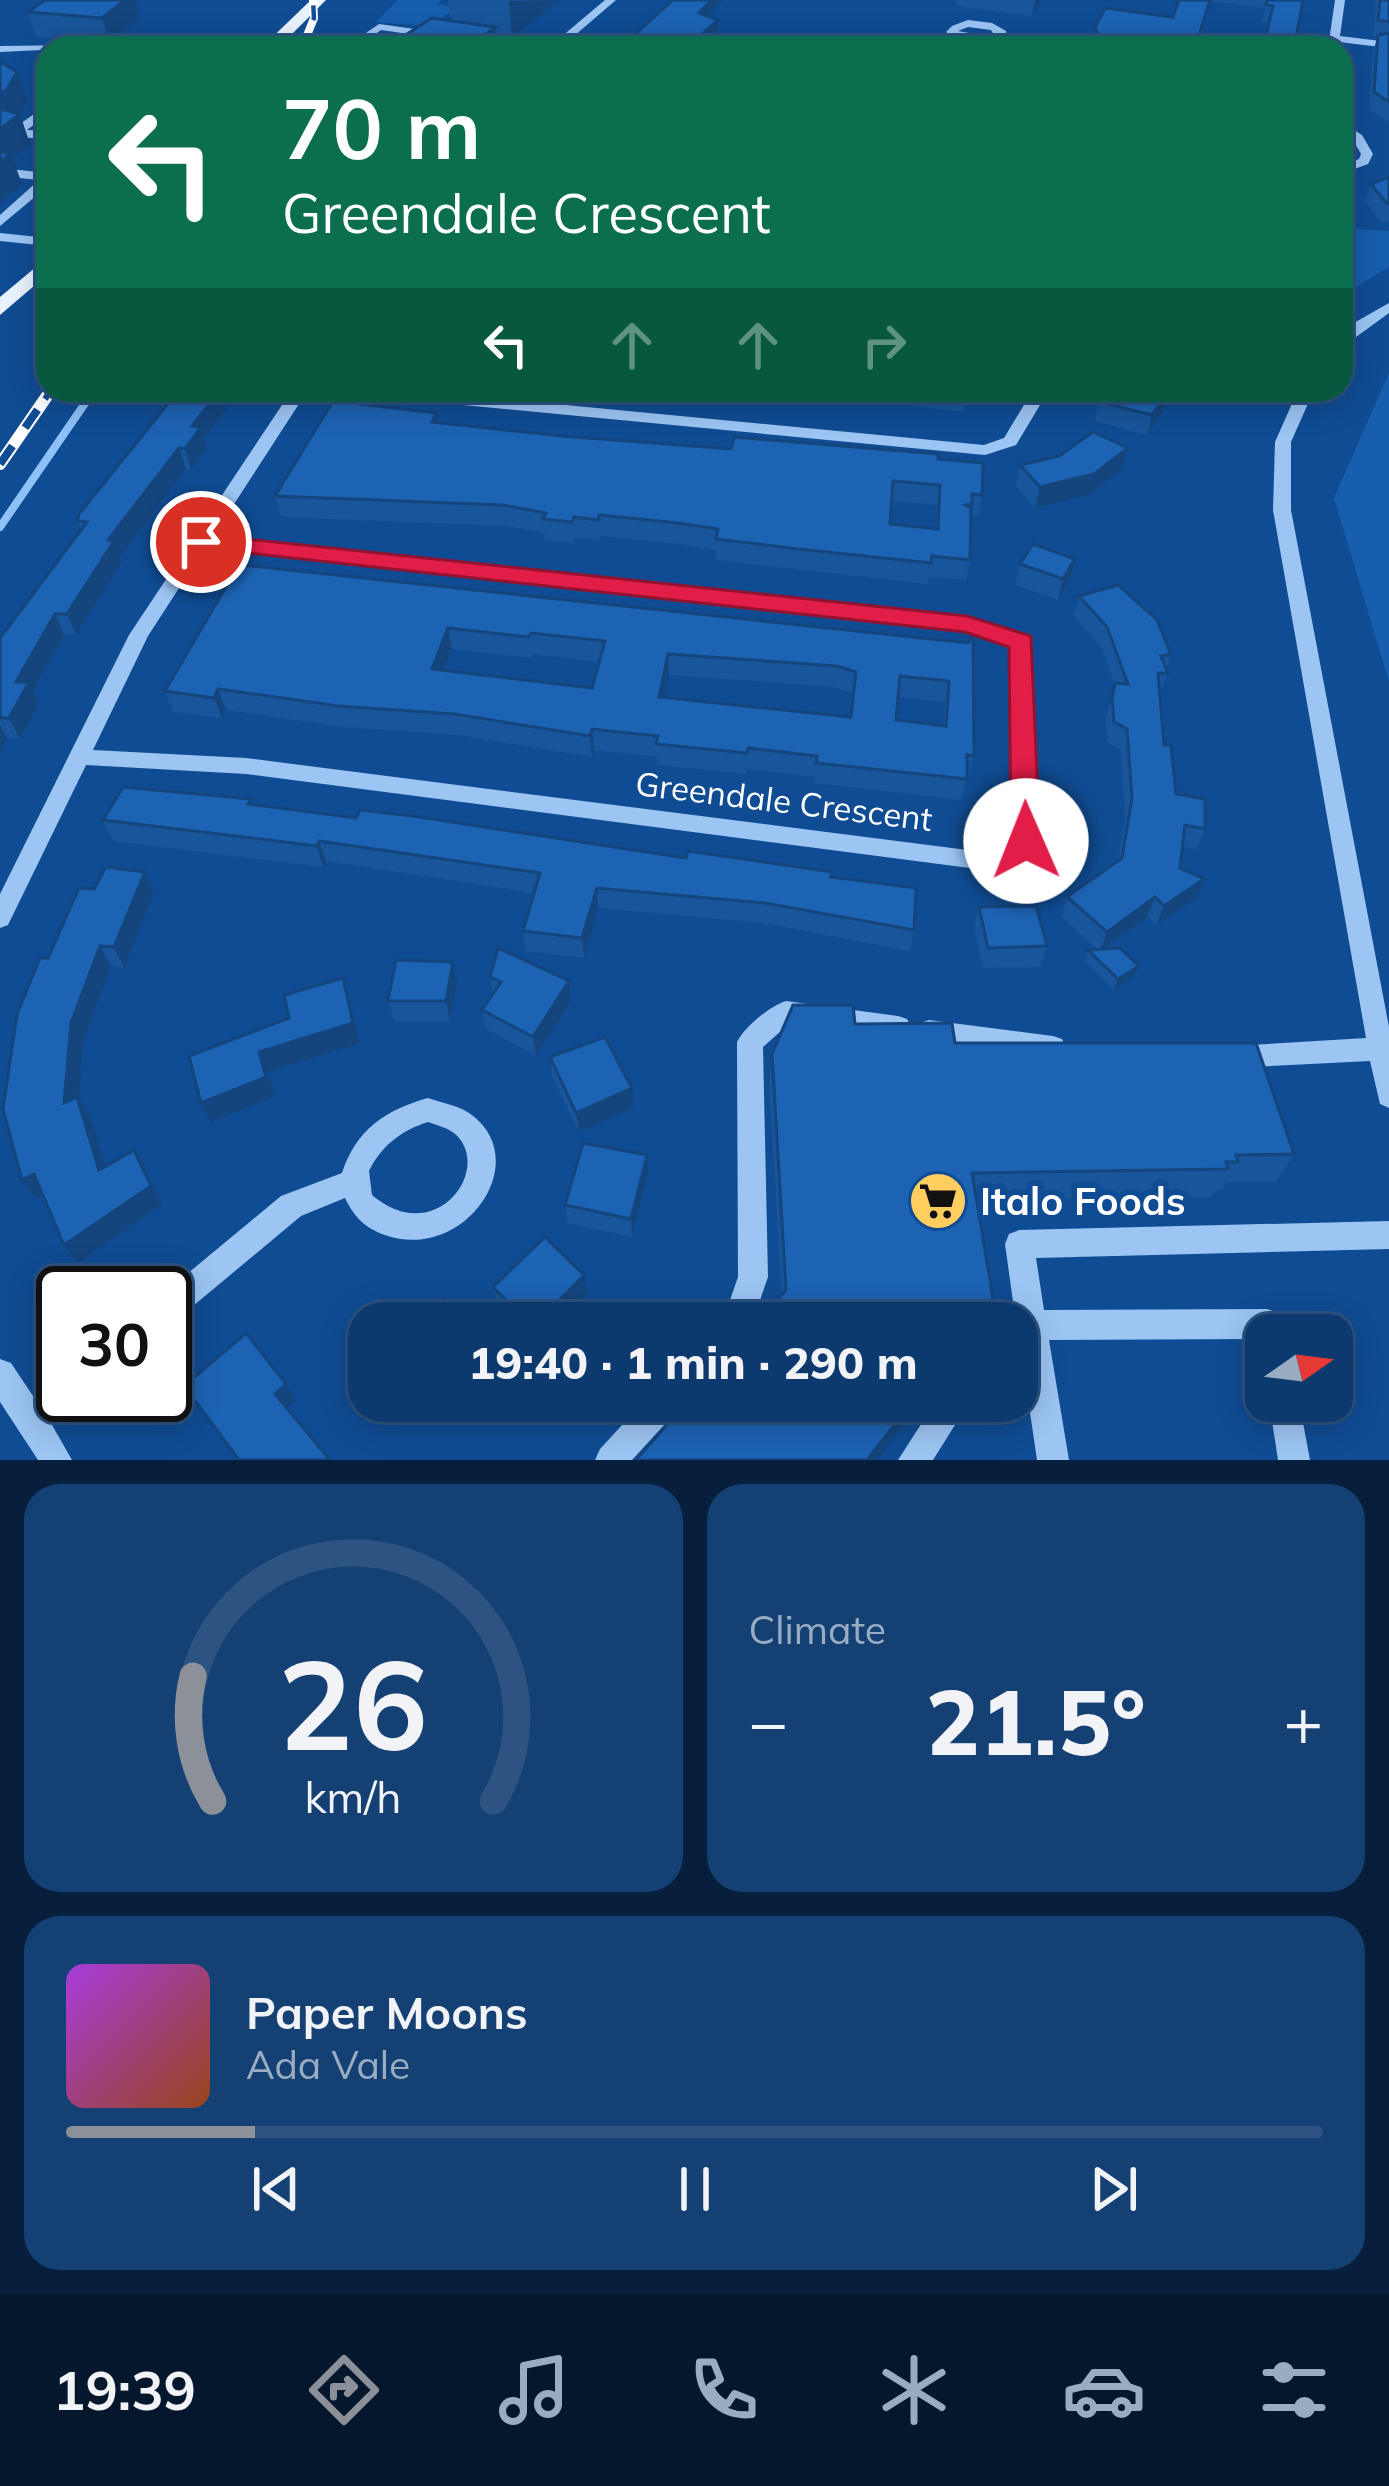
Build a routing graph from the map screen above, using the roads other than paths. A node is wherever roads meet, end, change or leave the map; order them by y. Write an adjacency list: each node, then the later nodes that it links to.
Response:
1 (320, 0): 4 (main road)
2 (611, 0): 7 (street)
3 (1340, 0): 8 (street)
4 (282, 36)
5 (366, 36): 6 (street)
6 (442, 36)
7 (568, 36)
8 (1334, 36)
9 (1353, 44): 10 (street)
10 (1389, 45)
11 (0, 49): 12 (street)
12 (36, 49)
13 (36, 117): 15 (street)
14 (0, 132): 15 (street)
15 (16, 133): 16 (street)
16 (36, 134)
17 (1353, 134): 19 (street)
18 (33, 160): 21 (street)
19 (1353, 163)
20 (0, 172): 21 (street)
21 (18, 173): 22 (street)
22 (36, 176)
23 (36, 189): 24 (street)
24 (0, 222)
25 (0, 237): 26 (street)
26 (36, 241)
27 (36, 275): 29 (main road)
28 (1389, 307): 30 (street)
29 (0, 310)
30 (1353, 334)
31 (292, 402): 35 (street)
32 (483, 402): 33 (street)
33 (1034, 402)
34 (1301, 402): 39 (street)
35 (201, 542): 36 (street); 36 (street, Greendale Crescent)
36 (81, 757): 37 (street)
37 (0, 918)
38 (1074, 1049): 45 (street)
39 (1380, 1049): 40 (street); 41 (street)
40 (1211, 1059)
41 (1389, 1096)
42 (356, 1181): 42 (street); 44 (street)
43 (1389, 1235): 46 (street)
44 (192, 1288)
45 (744, 1302)
46 (1021, 1302)
47 (1245, 1324): 48 (street)
48 (1038, 1328)
49 (0, 1374): 55 (street)
50 (1038, 1394): 59 (street)
51 (36, 1419): 55 (street)
52 (646, 1422): 57 (street)
53 (940, 1422): 58 (street)
54 (1288, 1422): 60 (street)
55 (30, 1424): 56 (street)
56 (56, 1460)
57 (611, 1460)
58 (914, 1460)
59 (1053, 1460)
60 (1294, 1460)

